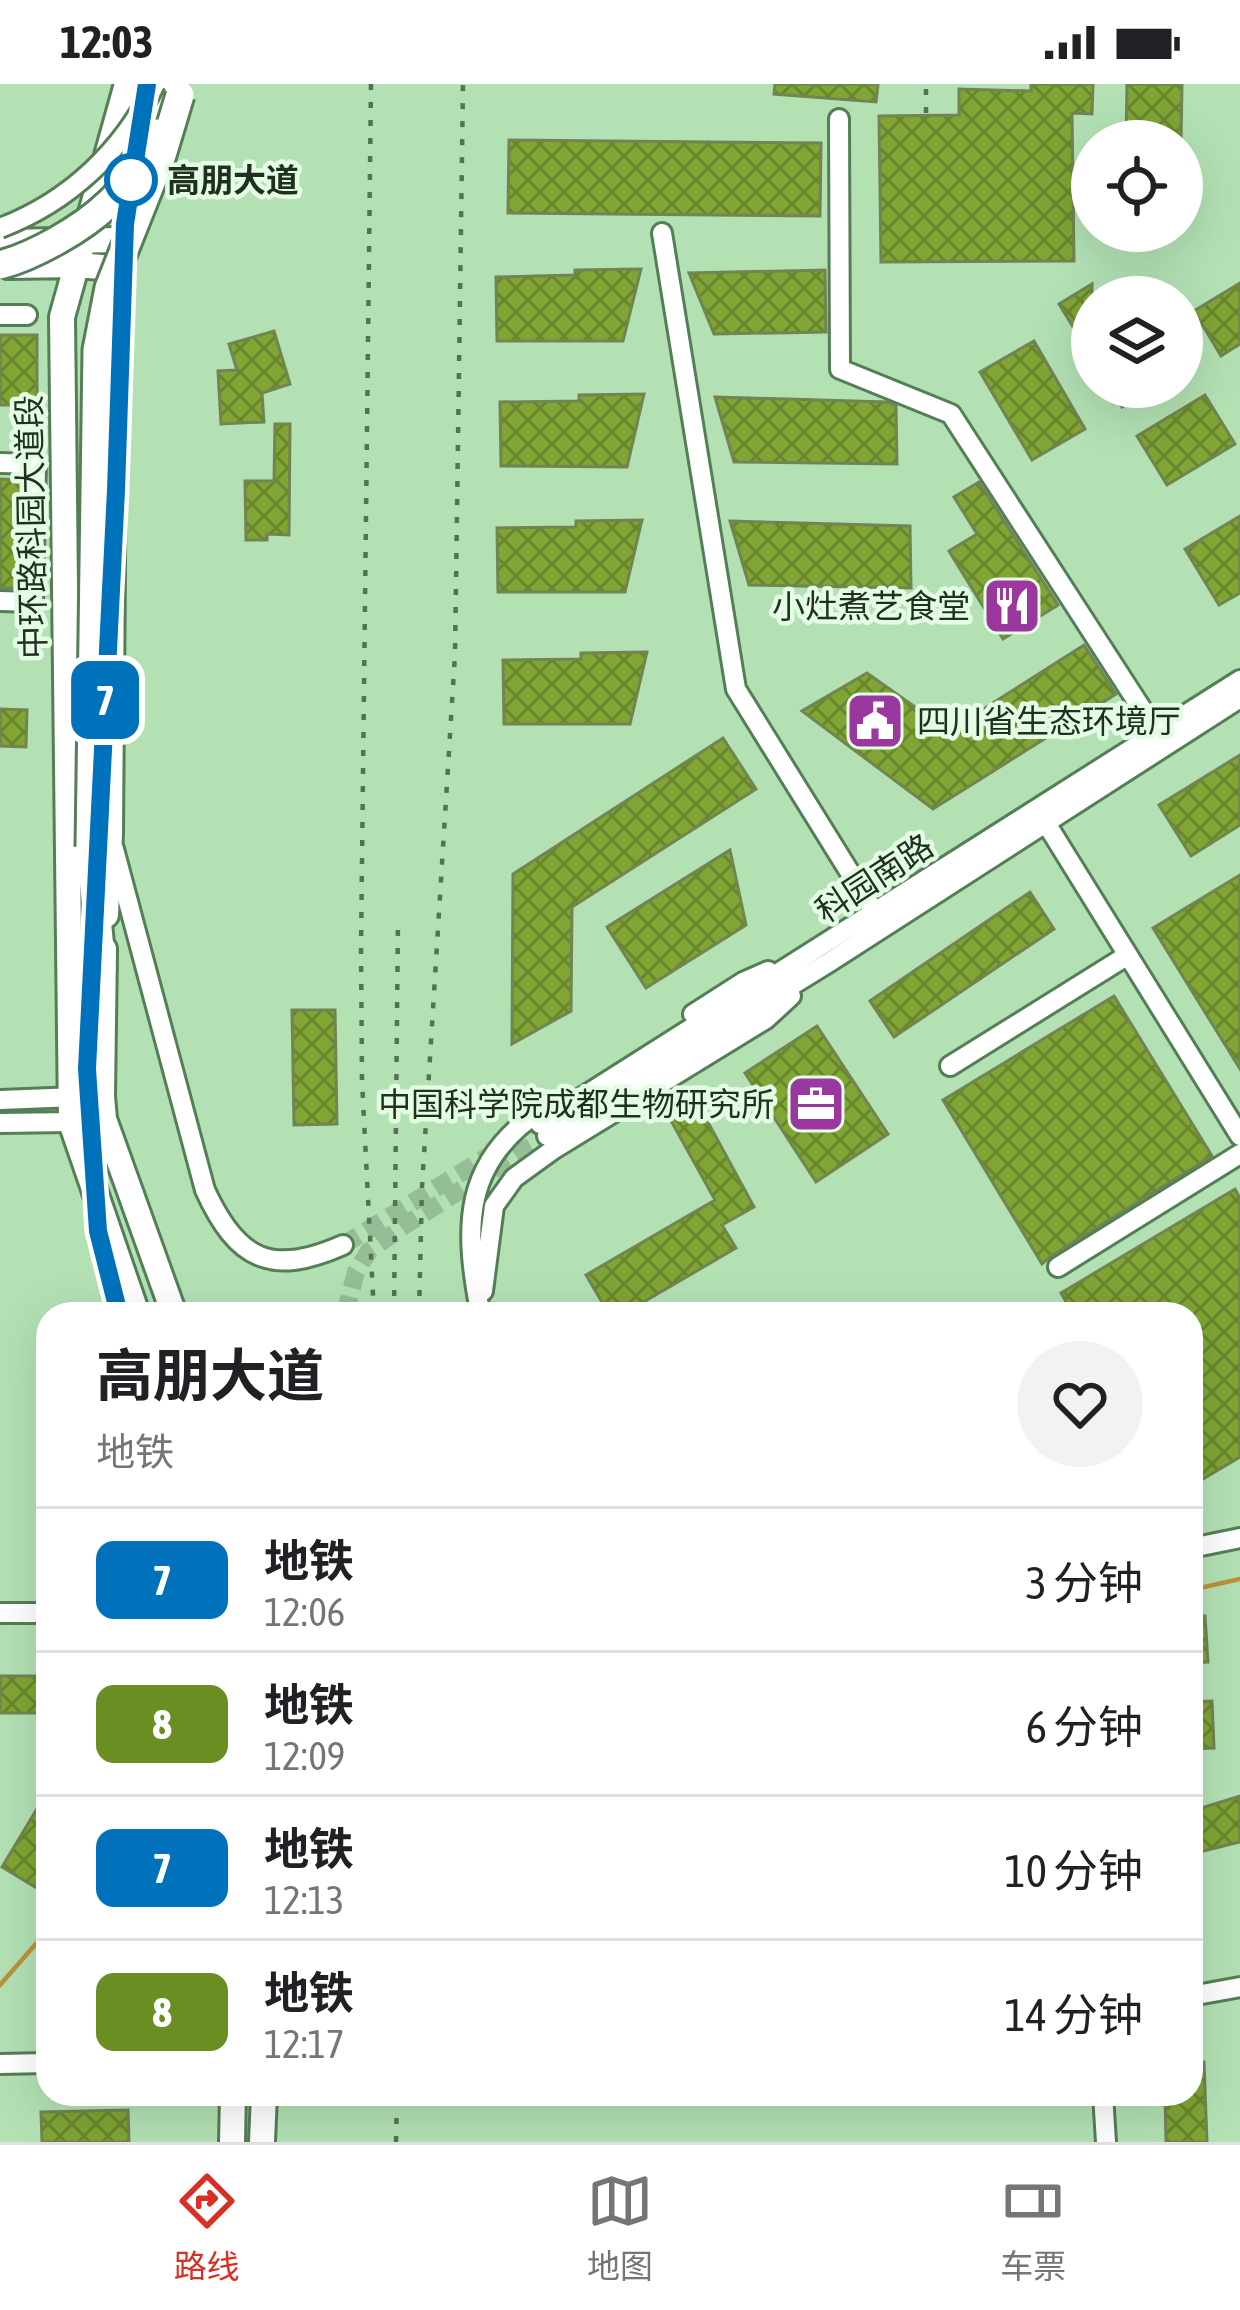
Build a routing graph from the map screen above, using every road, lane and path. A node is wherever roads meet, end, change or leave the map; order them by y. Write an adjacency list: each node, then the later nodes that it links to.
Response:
1 (127, 84): 6 (main road, 中环路科园大道段)
2 (170, 87): 4 (street, bridge); 7 (main road); 9 (highway, bridge); 20 (highway, bridge)
3 (839, 119): 18 (street)
4 (0, 228)
5 (662, 233): 21 (street)
6 (84, 240): 7 (main road); 8 (main road); 10 (main road, 中环路科园大道段)
7 (120, 240): 11 (main road)
8 (0, 242)
9 (0, 266): 10 (main road)
10 (77, 266): 11 (main road); 28 (main road, 中环路科园大道段)
11 (113, 268): 20 (main road)
12 (0, 315): 13 (street)
13 (27, 315)
14 (0, 463): 15 (street)
15 (0, 602)
16 (1240, 680): 18 (street, 科园南路)
17 (1240, 698): 19 (street, 科园南路)
18 (1157, 734): 21 (street, 科园南路)
19 (1046, 823): 22 (street, 科园南路); 23 (street)
20 (100, 841): 24 (highway); 33 (street)
21 (875, 913): 22 (street, 科园南路)
22 (823, 956): 30 (street, 科园南路); 30 (street)
23 (1128, 956): 25 (street); 31 (street)
24 (102, 969): 27 (main road)
25 (950, 1066)
26 (0, 1100): 28 (street)
27 (103, 1107): 28 (street); 36 (main road)
28 (71, 1110): 29 (street); 35 (main road, 中环路科园大道段)
29 (0, 1123)
30 (544, 1131): 37 (street); 38 (street)
31 (1240, 1136)
32 (1240, 1154): 34 (street)
33 (343, 1245)
34 (1058, 1267)
35 (133, 1302)
36 (170, 1302)
37 (478, 1302)
38 (481, 1302)
39 (1240, 1538): 40 (street)
40 (1203, 1546)
41 (0, 1613): 42 (street)
42 (36, 1613)
43 (1240, 1987): 44 (street)
44 (1203, 1994)
45 (36, 2063): 46 (street)
46 (0, 2064)
47 (233, 2106): 50 (main road)
48 (264, 2106): 51 (main road)
49 (1104, 2106): 52 (street)
50 (232, 2142)
51 (262, 2142)
52 (1106, 2142)

